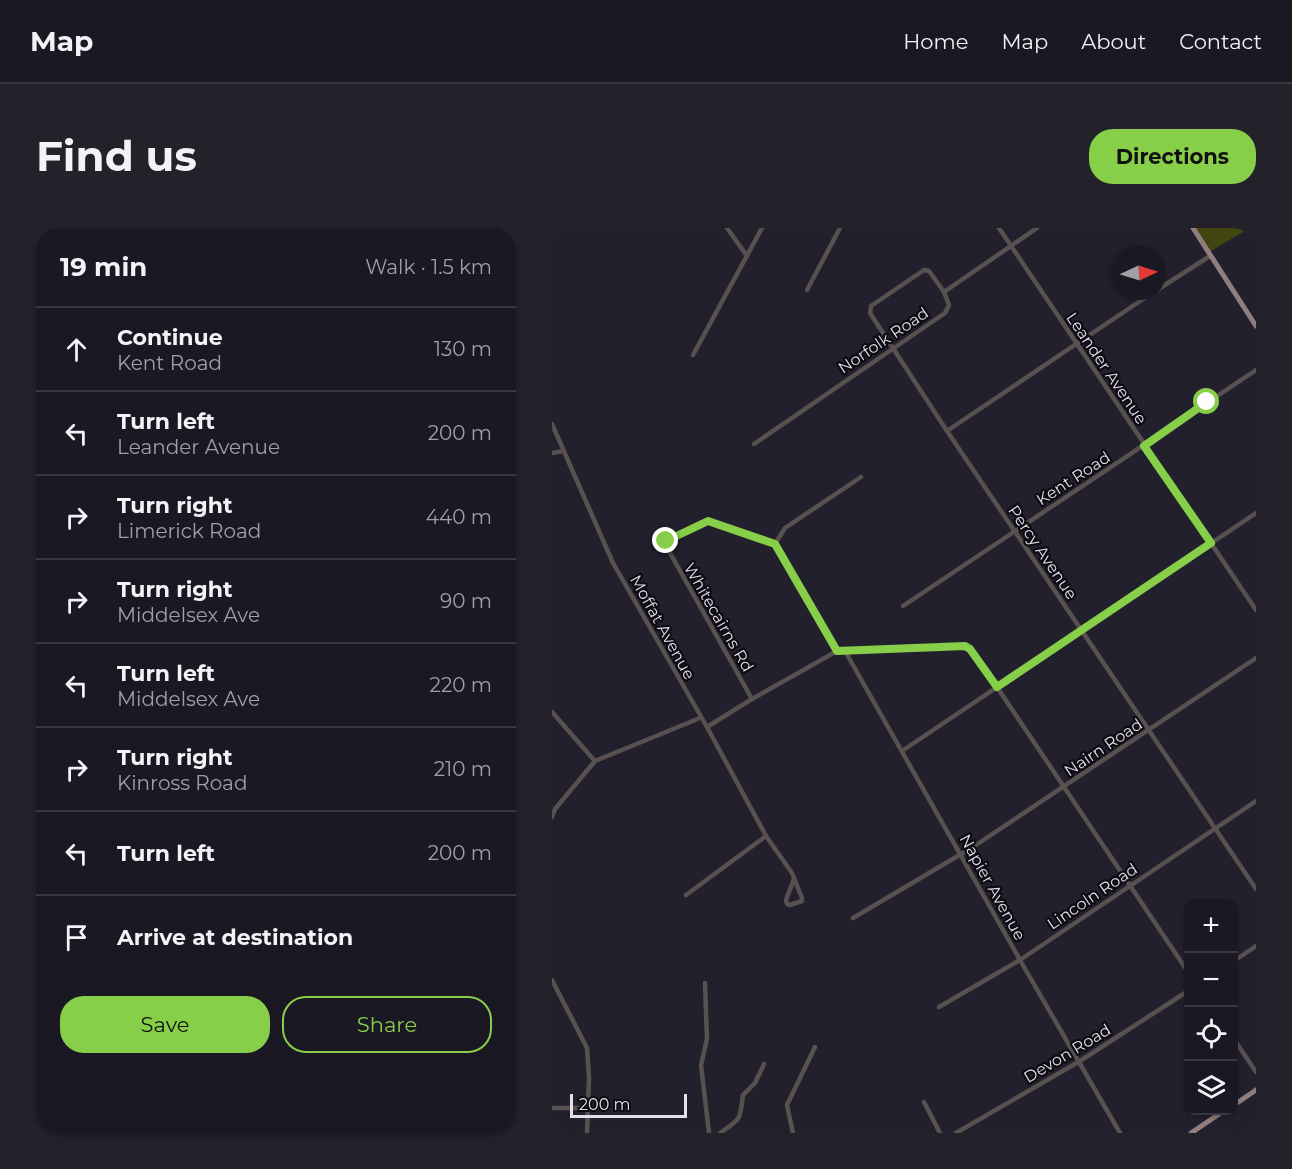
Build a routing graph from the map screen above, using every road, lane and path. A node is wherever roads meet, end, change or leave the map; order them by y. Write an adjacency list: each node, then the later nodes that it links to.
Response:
1 (727, 228): 8 (street)
2 (762, 228): 8 (street)
3 (840, 228): 11 (street)
4 (999, 228): 7 (street, Leander Avenue)
5 (1037, 228): 7 (street)
6 (1193, 228): 9 (main road)
7 (1011, 245): 12 (street); 15 (street, Leander Avenue)
8 (747, 256): 17 (street)
9 (1210, 256): 10 (street); 14 (main road)
10 (1166, 284)
11 (807, 290)
12 (944, 292): 16 (street, Norfolk Road); 16 (street, Percy Avenue)
13 (1141, 300): 15 (street)
14 (1256, 326)
15 (1077, 344): 20 (street); 22 (street, Leander Avenue)
16 (891, 348): 20 (street, Percy Avenue); 21 (street, Norfolk Road)
17 (693, 355)
18 (1256, 370): 22 (street, Kent Road)
19 (552, 424): 23 (street, Moffat Avenue)
20 (947, 431): 27 (street, Percy Avenue)
21 (754, 444)
22 (1144, 446): 27 (street, Kent Road); 28 (street, Leander Avenue)
23 (564, 451): 24 (street); 39 (street, Moffat Avenue)
24 (552, 453)
25 (861, 477): 29 (street)
26 (1256, 513): 28 (street)
27 (1014, 530): 30 (street, Kent Road); 32 (street, Percy Avenue)
28 (1211, 543): 31 (street, Leander Avenue); 32 (street)
29 (775, 544): 33 (street); 37 (street, Whitecairns Rd)
30 (903, 606)
31 (1256, 610)
32 (1081, 630): 36 (street); 41 (street, Percy Avenue)
33 (837, 651): 34 (street); 37 (street)
34 (845, 651): 36 (street); 42 (street, Napier Avenue)
35 (1256, 658): 41 (street, Nairn Road)
36 (997, 687): 42 (street); 44 (street)
37 (752, 699): 40 (street)
38 (552, 712): 43 (street)
39 (700, 718): 40 (street, Moffat Avenue); 43 (street)
40 (707, 727): 48 (street, Moffat Avenue)
41 (1149, 730): 44 (street, Nairn Road); 47 (street, Percy Avenue)
42 (902, 751): 49 (street, Napier Avenue)
43 (596, 761): 46 (street)
44 (1064, 787): 49 (street, Nairn Road); 51 (street)
45 (1256, 801): 47 (street, Lincoln Road)
46 (552, 817)
47 (1214, 829): 51 (street, Lincoln Road); 52 (street, Percy Avenue)
48 (766, 836): 50 (street, Moffat Avenue); 53 (street)
49 (961, 854): 54 (street, Nairn Road); 57 (street, Napier Avenue)
50 (794, 879): 50 (street)
51 (1130, 885): 57 (street, Lincoln Road); 58 (street)
52 (1256, 889)
53 (686, 895)
54 (852, 918)
55 (1256, 946): 56 (street)
56 (1238, 958)
57 (1020, 960): 62 (street, Lincoln Road); 65 (street, Napier Avenue)
58 (1184, 966)
59 (552, 980): 72 (street)
60 (705, 983): 75 (street)
61 (1184, 994): 65 (street, Devon Road)
62 (939, 1007)
63 (1238, 1046): 67 (street)
64 (816, 1047): 77 (street)
65 (1080, 1061): 79 (street, Devon Road); 80 (street, Napier Avenue)
66 (764, 1065): 76 (street)
67 (1256, 1072)
68 (1256, 1090): 70 (main road)
69 (924, 1102): 78 (street)
70 (1238, 1102)
71 (552, 1108): 72 (street)
72 (588, 1108): 74 (street)
73 (1218, 1115): 81 (main road)
74 (587, 1133)
75 (709, 1133)
76 (720, 1133)
77 (793, 1133)
78 (940, 1133)
79 (956, 1133)
80 (1120, 1133)
81 (1191, 1133)

